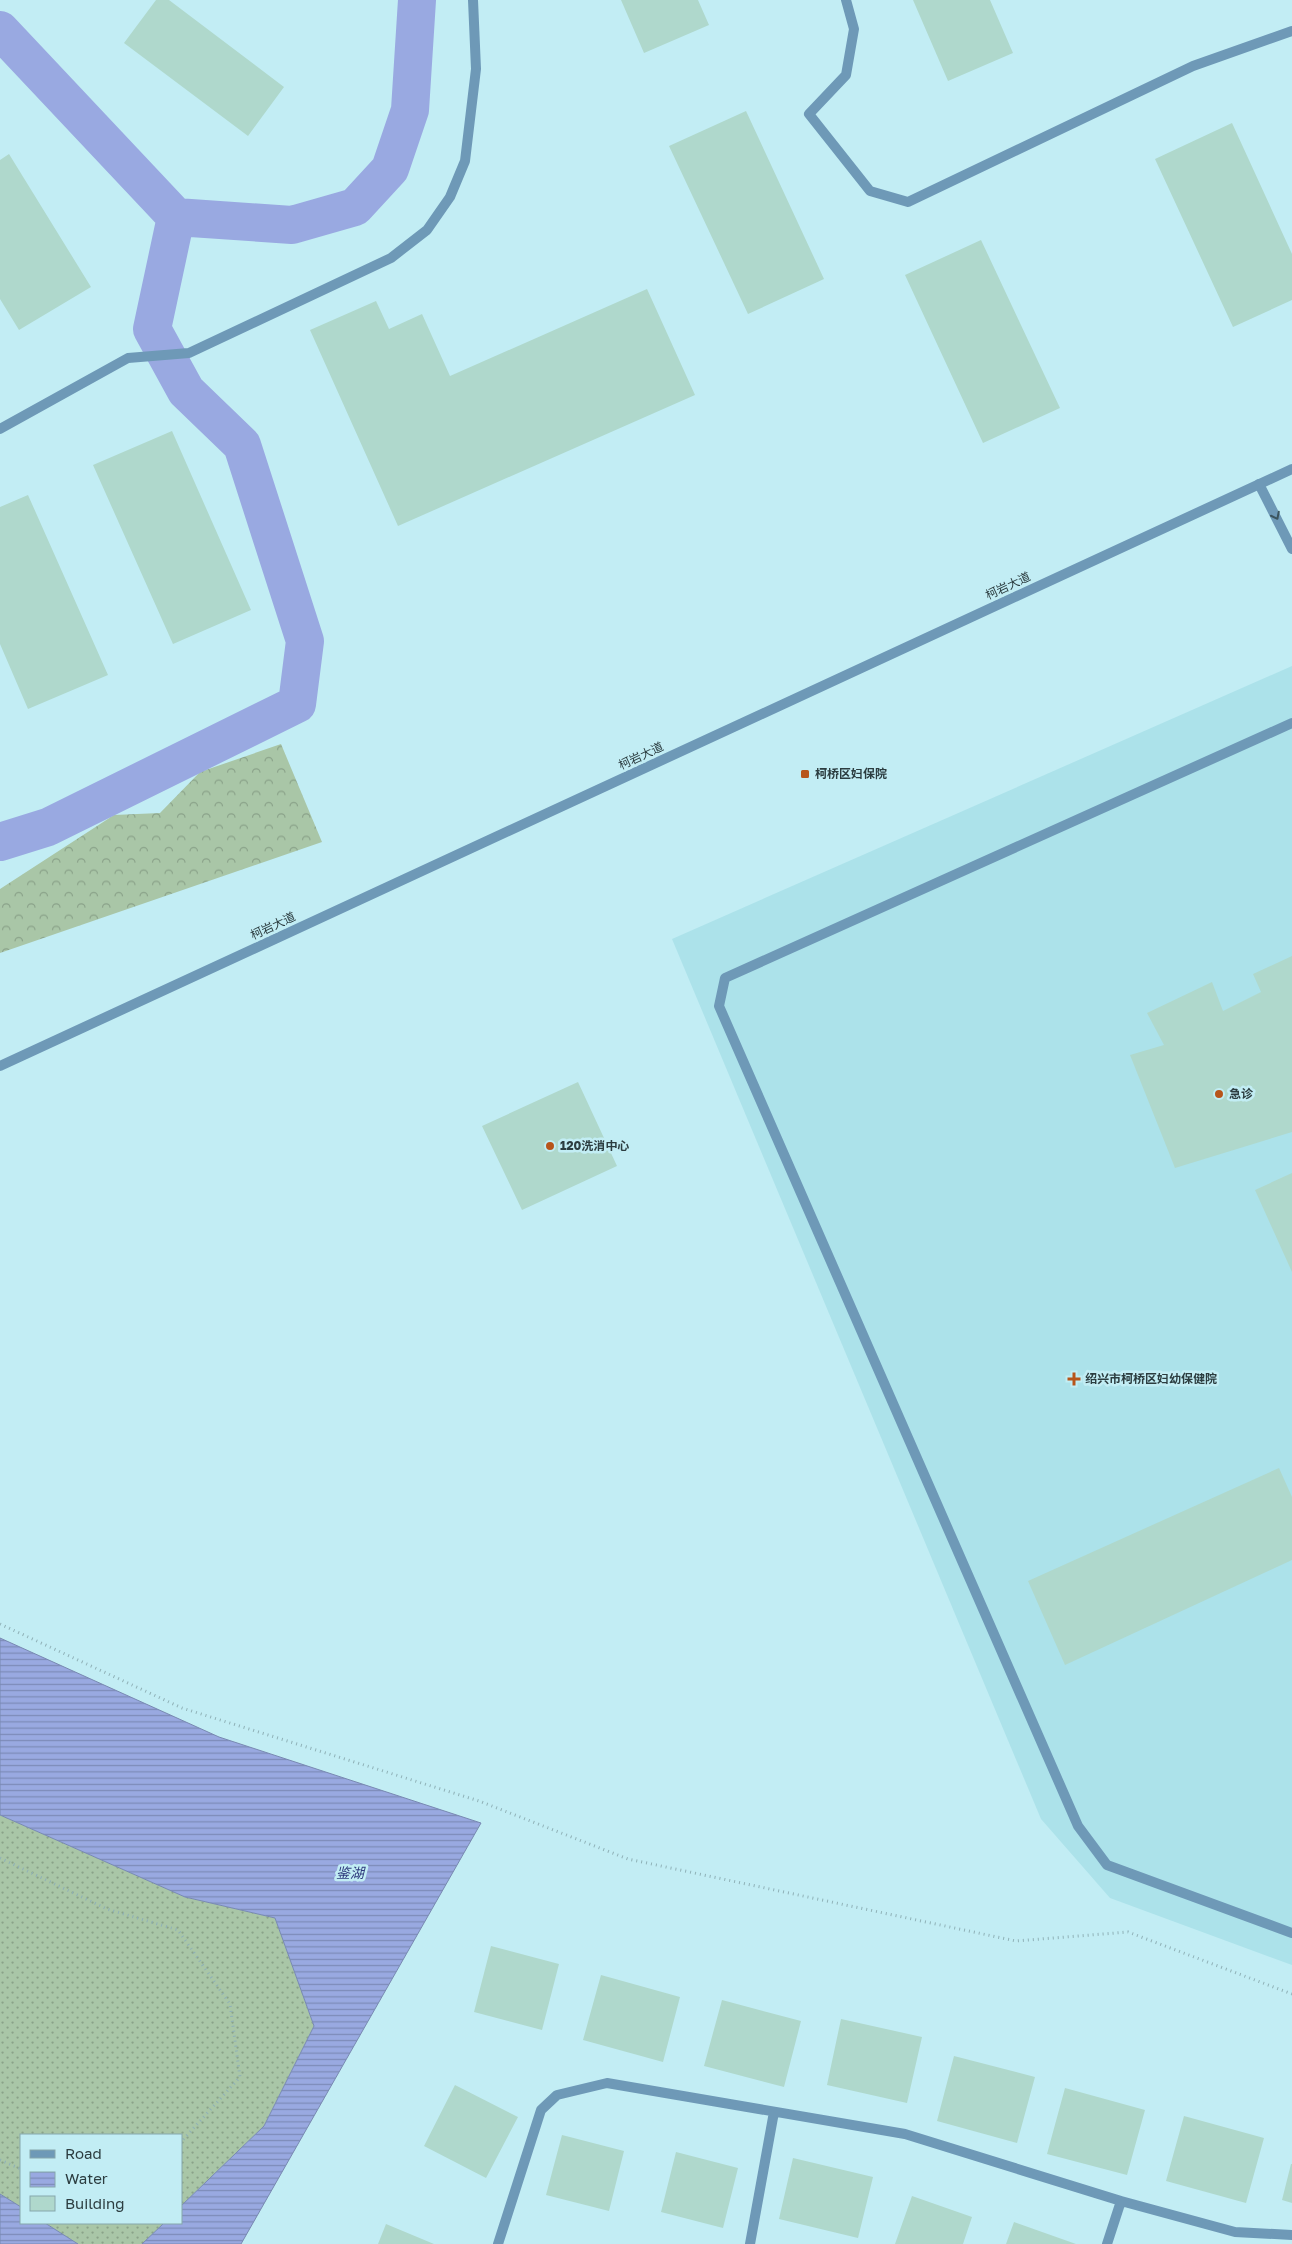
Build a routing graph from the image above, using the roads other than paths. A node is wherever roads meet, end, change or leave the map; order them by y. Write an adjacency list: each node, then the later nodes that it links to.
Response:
1 (473, 0): 4 (street)
2 (846, 0): 3 (street)
3 (1292, 31)
4 (0, 429)
5 (1292, 469): 6 (street, 柯岩大道)
6 (1259, 484): 7 (street, one-way to 7); 9 (street, 柯岩大道)
7 (1292, 549)
8 (1292, 723): 10 (street)
9 (0, 1066)
10 (1292, 1933)
11 (774, 2112): 12 (street); 14 (street); 15 (street)
12 (1121, 2200): 13 (street); 16 (street)
13 (1292, 2235)
14 (498, 2244)
15 (750, 2244)
16 (1107, 2244)

